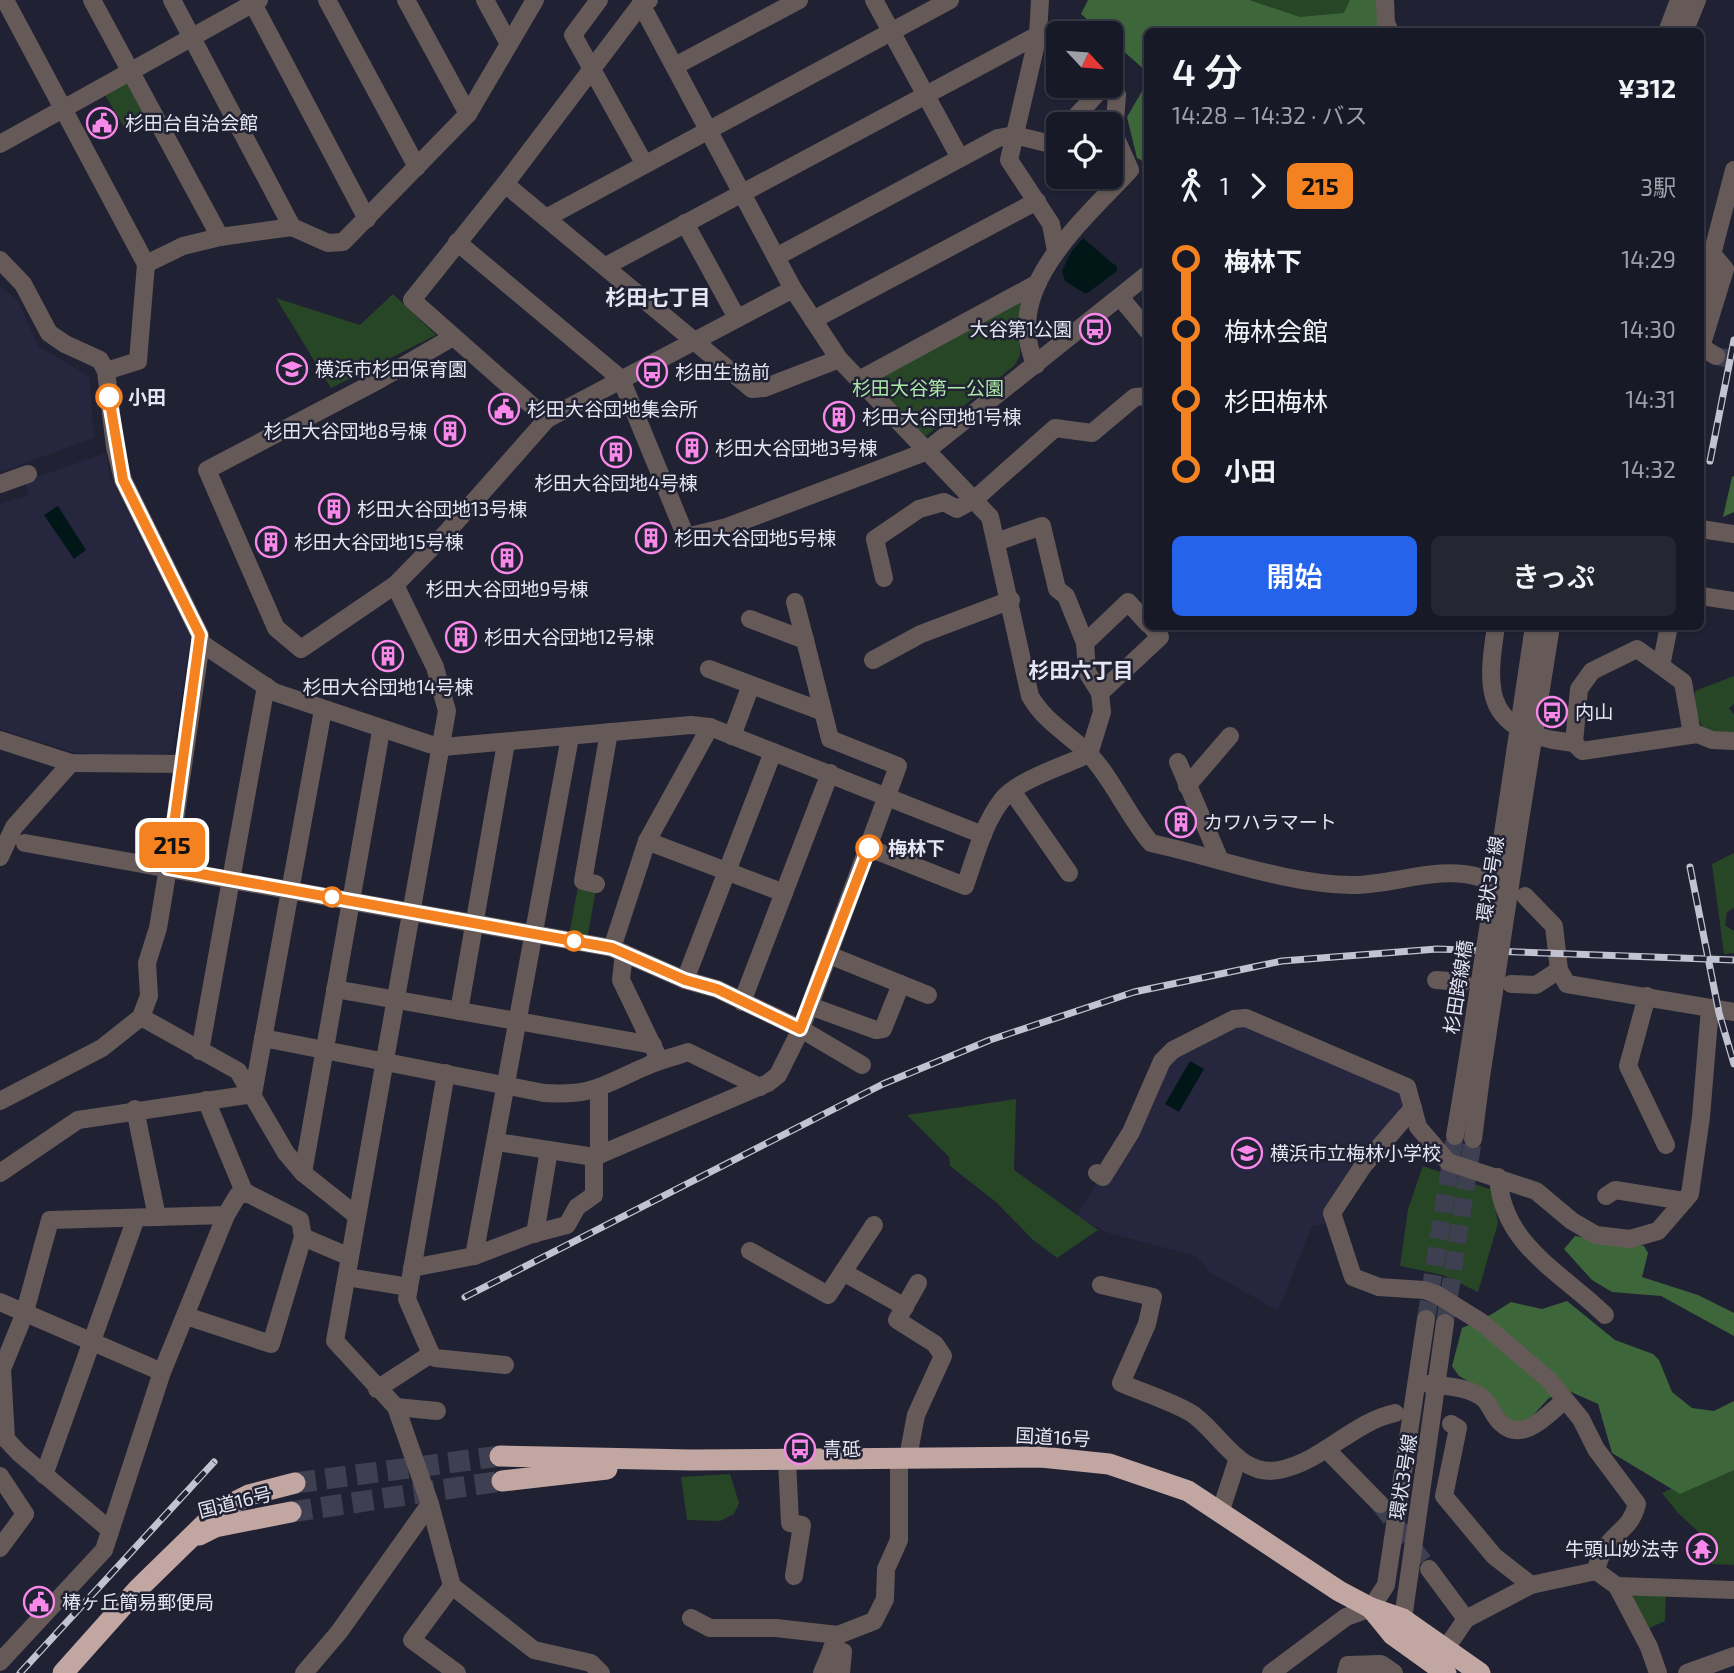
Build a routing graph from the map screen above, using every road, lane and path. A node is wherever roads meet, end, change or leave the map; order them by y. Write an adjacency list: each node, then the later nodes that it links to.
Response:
1 (5, 0): 29 (street)
2 (92, 0): 27 (street)
3 (172, 0): 23 (street)
4 (327, 0): 40 (street)
5 (406, 0): 32 (street)
6 (485, 0): 24 (street)
7 (534, 0): 24 (street)
8 (599, 0): 26 (street)
9 (799, 0): 25 (street)
10 (874, 0): 21 (street)
11 (950, 0): 21 (street)
12 (1040, 0): 22 (street)
13 (1385, 0): 18 (street)
14 (1679, 0): 19 (street)
15 (1697, 0): 20 (street)
16 (255, 1): 23 (street); 48 (street)
17 (645, 2): 25 (street); 26 (street)
18 (1389, 28)
19 (1668, 28)
20 (1686, 28)
21 (892, 31): 28 (street); 33 (street)
22 (1038, 35): 28 (street); 34 (street)
23 (192, 37): 27 (street); 50 (street)
24 (509, 44): 32 (street)
25 (674, 66): 33 (street)
26 (592, 68): 39 (street); 43 (street)
27 (130, 70): 29 (street); 51 (street)
28 (925, 94): 38 (street); 45 (street)
29 (63, 106): 35 (street); 57 (street)
30 (1080, 112): 31 (street)
31 (1115, 112)
32 (468, 114): 40 (street)
33 (708, 132): 39 (street); 45 (street)
34 (1014, 135): 36 (street); 38 (street); 46 (street)
35 (3, 136)
36 (1046, 143)
37 (1123, 154): 42 (street)
38 (960, 158): 55 (street)
39 (644, 163): 47 (street)
40 (417, 167): 48 (street)
41 (1734, 170): 54 (street)
42 (1123, 178)
43 (505, 184): 47 (street); 52 (street)
44 (1113, 189): 53 (street)
45 (741, 193): 49 (street); 55 (street)
46 (1037, 201): 53 (street); 65 (street)
47 (546, 218): 58 (street)
48 (367, 219): 50 (street)
49 (685, 223): 58 (street); 64 (street)
50 (292, 227): 51 (street)
51 (220, 237): 57 (street)
52 (457, 242): 67 (street); 75 (street)
53 (1056, 251): 60 (street)
54 (1714, 256): 61 (street); 68 (street)
55 (776, 257): 62 (street)
56 (0, 260): 74 (street)
57 (146, 264): 74 (street)
58 (606, 266): 69 (street)
59 (1144, 277): 63 (street)
60 (1038, 283): 73 (street); 76 (street)
61 (1704, 288)
62 (793, 289): 64 (street); 65 (street)
63 (1120, 297): 66 (street); 73 (street)
64 (737, 318): 69 (street)
65 (813, 320): 72 (street)
66 (1144, 326)
67 (453, 337): 78 (street); 87 (street)
68 (1704, 337)
69 (695, 342): 72 (street); 75 (street)
70 (1704, 349): 71 (street)
71 (1716, 356)
72 (839, 359): 76 (street)
73 (1036, 365): 79 (street)
74 (106, 371): 100 (street)
75 (621, 379): 78 (street); 79 (street)
76 (859, 380): 79 (street)
77 (1144, 396): 82 (street)
78 (547, 419): 87 (street)
79 (925, 452): 82 (street)
80 (28, 474): 81 (street)
81 (0, 484)
82 (975, 499): 85 (street); 86 (street)
83 (1704, 529): 84 (street)
84 (1734, 534)
85 (996, 542): 89 (street); 101 (street)
86 (884, 578)
87 (395, 585): 121 (street)
88 (1704, 596): 90 (street)
89 (1011, 600): 102 (street); 123 (street)
90 (1734, 601)
91 (795, 602): 99 (street)
92 (750, 619): 99 (street)
93 (1144, 620): 101 (street)
94 (1154, 630): 107 (street)
95 (1495, 630): 120 (street, bridge)
96 (1534, 630): 131 (street, 環状3号線)
97 (1549, 630): 131 (street, 環状3号線)
98 (1668, 630): 103 (street)
99 (805, 640): 109 (street)
100 (201, 643): 106 (street); 126 (street)
101 (1086, 643): 107 (street)
102 (873, 660)
103 (1661, 666): 113 (street); 120 (street)
104 (709, 669): 105 (street)
105 (751, 685): 109 (street); 114 (street)
106 (266, 686): 108 (street); 142 (street)
107 (1100, 693): 123 (street)
108 (323, 710): 111 (street); 144 (street)
109 (821, 711): 130 (street)
110 (710, 727): 112 (street); 114 (street); 133 (street)
111 (381, 731): 121 (street); 147 (street)
112 (609, 732): 116 (street); 143 (street)
113 (1692, 734): 118 (street); 120 (street)
114 (732, 736): 122 (street)
115 (1230, 736): 128 (street)
116 (570, 737): 119 (street); 150 (street)
117 (0, 740): 125 (street)
118 (1734, 741)
119 (506, 743): 121 (street); 149 (street)
120 (1574, 743)
121 (443, 747): 148 (street)
122 (773, 752): 127 (street); 139 (street)
123 (1089, 754): 129 (street); 137 (street)
124 (1178, 762): 128 (street)
125 (71, 763): 126 (street); 136 (street)
126 (183, 764): 138 (street)
127 (830, 773): 130 (street); 145 (street)
128 (1187, 786): 137 (street)
129 (1012, 791): 132 (street); 140 (street)
130 (888, 796): 132 (street); 135 (street)
131 (1511, 830): 187 (street, 杉田跨線橋, bridge)
132 (984, 835): 135 (street)
133 (647, 841): 139 (street); 151 (street)
134 (25, 843): 138 (street)
135 (869, 848): 152 (street)
136 (0, 857)
137 (1219, 858): 141 (street)
138 (168, 868): 142 (street); 168 (street)
139 (727, 872): 145 (street); 154 (street)
140 (1069, 873)
141 (1479, 877)
142 (230, 878): 144 (street); 174 (street)
143 (596, 884)
144 (290, 891): 147 (street); 171 (street)
145 (784, 893): 163 (street)
146 (1525, 896): 153 (street)
147 (350, 900): 148 (street); 159 (street)
148 (411, 912): 149 (street); 162 (street)
149 (475, 924): 150 (street); 166 (street)
150 (534, 934): 151 (street); 169 (street)
151 (618, 950): 154 (street); 172 (street)
152 (829, 955): 157 (street); 164 (street)
153 (1559, 970): 158 (street); 161 (street)
154 (685, 980): 163 (street)
155 (1436, 980): 156 (street)
156 (1463, 982)
157 (901, 984): 160 (street); 164 (street)
158 (1511, 984)
159 (335, 989): 162 (street); 173 (street)
160 (928, 995)
161 (1647, 996): 165 (street); 189 (street)
162 (397, 1000): 166 (street); 175 (street)
163 (742, 1002): 170 (street)
164 (810, 1006): 170 (street)
165 (1710, 1008): 167 (street); 198 (street)
166 (460, 1011): 169 (street)
167 (1734, 1012)
168 (141, 1017): 174 (street); 184 (street)
169 (520, 1022): 172 (street); 179 (street)
170 (800, 1029): 177 (street); 180 (street)
171 (263, 1038): 173 (street); 182 (street)
172 (653, 1045): 176 (street)
173 (324, 1049): 175 (street); 193 (street)
174 (200, 1051): 182 (street)
175 (386, 1061): 178 (street); 200 (street)
176 (660, 1063): 180 (street); 181 (street)
177 (862, 1065)
178 (446, 1073): 179 (street); 209 (street)
179 (508, 1086): 181 (street); 188 (street)
180 (760, 1087): 191 (street)
181 (599, 1088): 191 (street)
182 (253, 1094): 183 (street); 193 (street)
183 (206, 1100): 186 (street); 196 (street)
184 (0, 1101)
185 (1413, 1108): 194 (street); 195 (street); 229 (street)
186 (135, 1109): 192 (street); 201 (street)
187 (1464, 1138)
188 (496, 1142): 190 (street); 208 (street)
189 (1666, 1145)
190 (549, 1150): 191 (street); 204 (street)
191 (597, 1156): 204 (street)
192 (0, 1173)
193 (303, 1173): 200 (street)
194 (1097, 1173)
195 (1498, 1177): 198 (street); 218 (street)
196 (245, 1194): 199 (street); 205 (street)
197 (1606, 1196): 198 (street)
198 (1684, 1201)
199 (226, 1215): 201 (street); 219 (street)
200 (357, 1216): 207 (street)
201 (157, 1217): 202 (street)
202 (136, 1218): 217 (street); 222 (street)
203 (874, 1224): 210 (street)
204 (535, 1234): 208 (street)
205 (303, 1237): 207 (street); 219 (street)
206 (750, 1251): 210 (street)
207 (350, 1256): 211 (street)
208 (474, 1256): 209 (street)
209 (412, 1268): 214 (street)
210 (843, 1272): 216 (street)
211 (346, 1277): 214 (street); 228 (street)
212 (918, 1283): 216 (street)
213 (1101, 1285): 238 (street)
214 (409, 1287): 223 (street)
215 (0, 1302): 217 (street)
216 (905, 1307): 237 (street)
217 (24, 1315): 222 (street); 234 (street)
218 (1605, 1315)
219 (186, 1316): 225 (street)
220 (1426, 1319): 226 (street, 環状3号線)
221 (1445, 1322): 227 (street, 環状3号線)
222 (93, 1344): 225 (street); 241 (street)
223 (431, 1354): 224 (street); 228 (street)
224 (505, 1365)
225 (162, 1372): 249 (street)
226 (1417, 1383): 227 (street); 259 (street, 環状3号線)
227 (1438, 1385): 229 (street); 262 (street, 環状3号線)
228 (377, 1389): 230 (street)
229 (1565, 1400): 253 (street)
230 (396, 1407): 231 (street); 245 (street)
231 (437, 1411)
232 (1395, 1413): 235 (street)
233 (1451, 1423): 255 (street)
234 (3, 1441): 241 (street)
235 (1327, 1450): 238 (street); 246 (street)
236 (500, 1456): 239 (highway, 国道16号)
237 (903, 1457): 240 (highway, 国道16号); 247 (highway, 国道16号); 263 (street)
238 (1238, 1458): 247 (street)
239 (692, 1460): 240 (highway, 国道16号); 243 (highway, 国道16号)
240 (787, 1460): 254 (street)
241 (44, 1475): 249 (street)
242 (0, 1476): 251 (street)
243 (502, 1480)
244 (295, 1483): 250 (highway, 国道16号)
245 (430, 1504): 256 (street); 270 (street)
246 (1380, 1504)
247 (1221, 1510): 259 (highway, 国道16号)
248 (291, 1512): 250 (highway, 国道16号)
249 (110, 1530): 265 (street)
250 (190, 1538): 269 (highway, 国道16号)
251 (0, 1548)
252 (1429, 1569): 261 (street)
253 (1597, 1571): 255 (street); 257 (street)
254 (794, 1576)
255 (1531, 1585): 261 (street)
256 (452, 1586): 267 (street); 268 (street)
257 (1617, 1586): 258 (street); 278 (street)
258 (1734, 1590)
259 (1371, 1608): 262 (highway, 国道16号); 274 (street)
260 (691, 1618): 263 (street)
261 (1466, 1619): 266 (street)
262 (1398, 1627): 266 (highway, 国道16号)
263 (835, 1642): 272 (street); 273 (street)
264 (1734, 1656): 279 (street)
265 (0, 1662)
266 (1442, 1662): 277 (highway, 国道16号)
267 (577, 1667): 271 (street)
268 (451, 1671)
269 (62, 1673)
270 (304, 1673)
271 (601, 1673)
272 (822, 1673)
273 (841, 1673)
274 (1271, 1673)
275 (1346, 1673): 276 (street)
276 (1394, 1673)
277 (1480, 1673)
278 (1658, 1673)
279 (1687, 1673)

